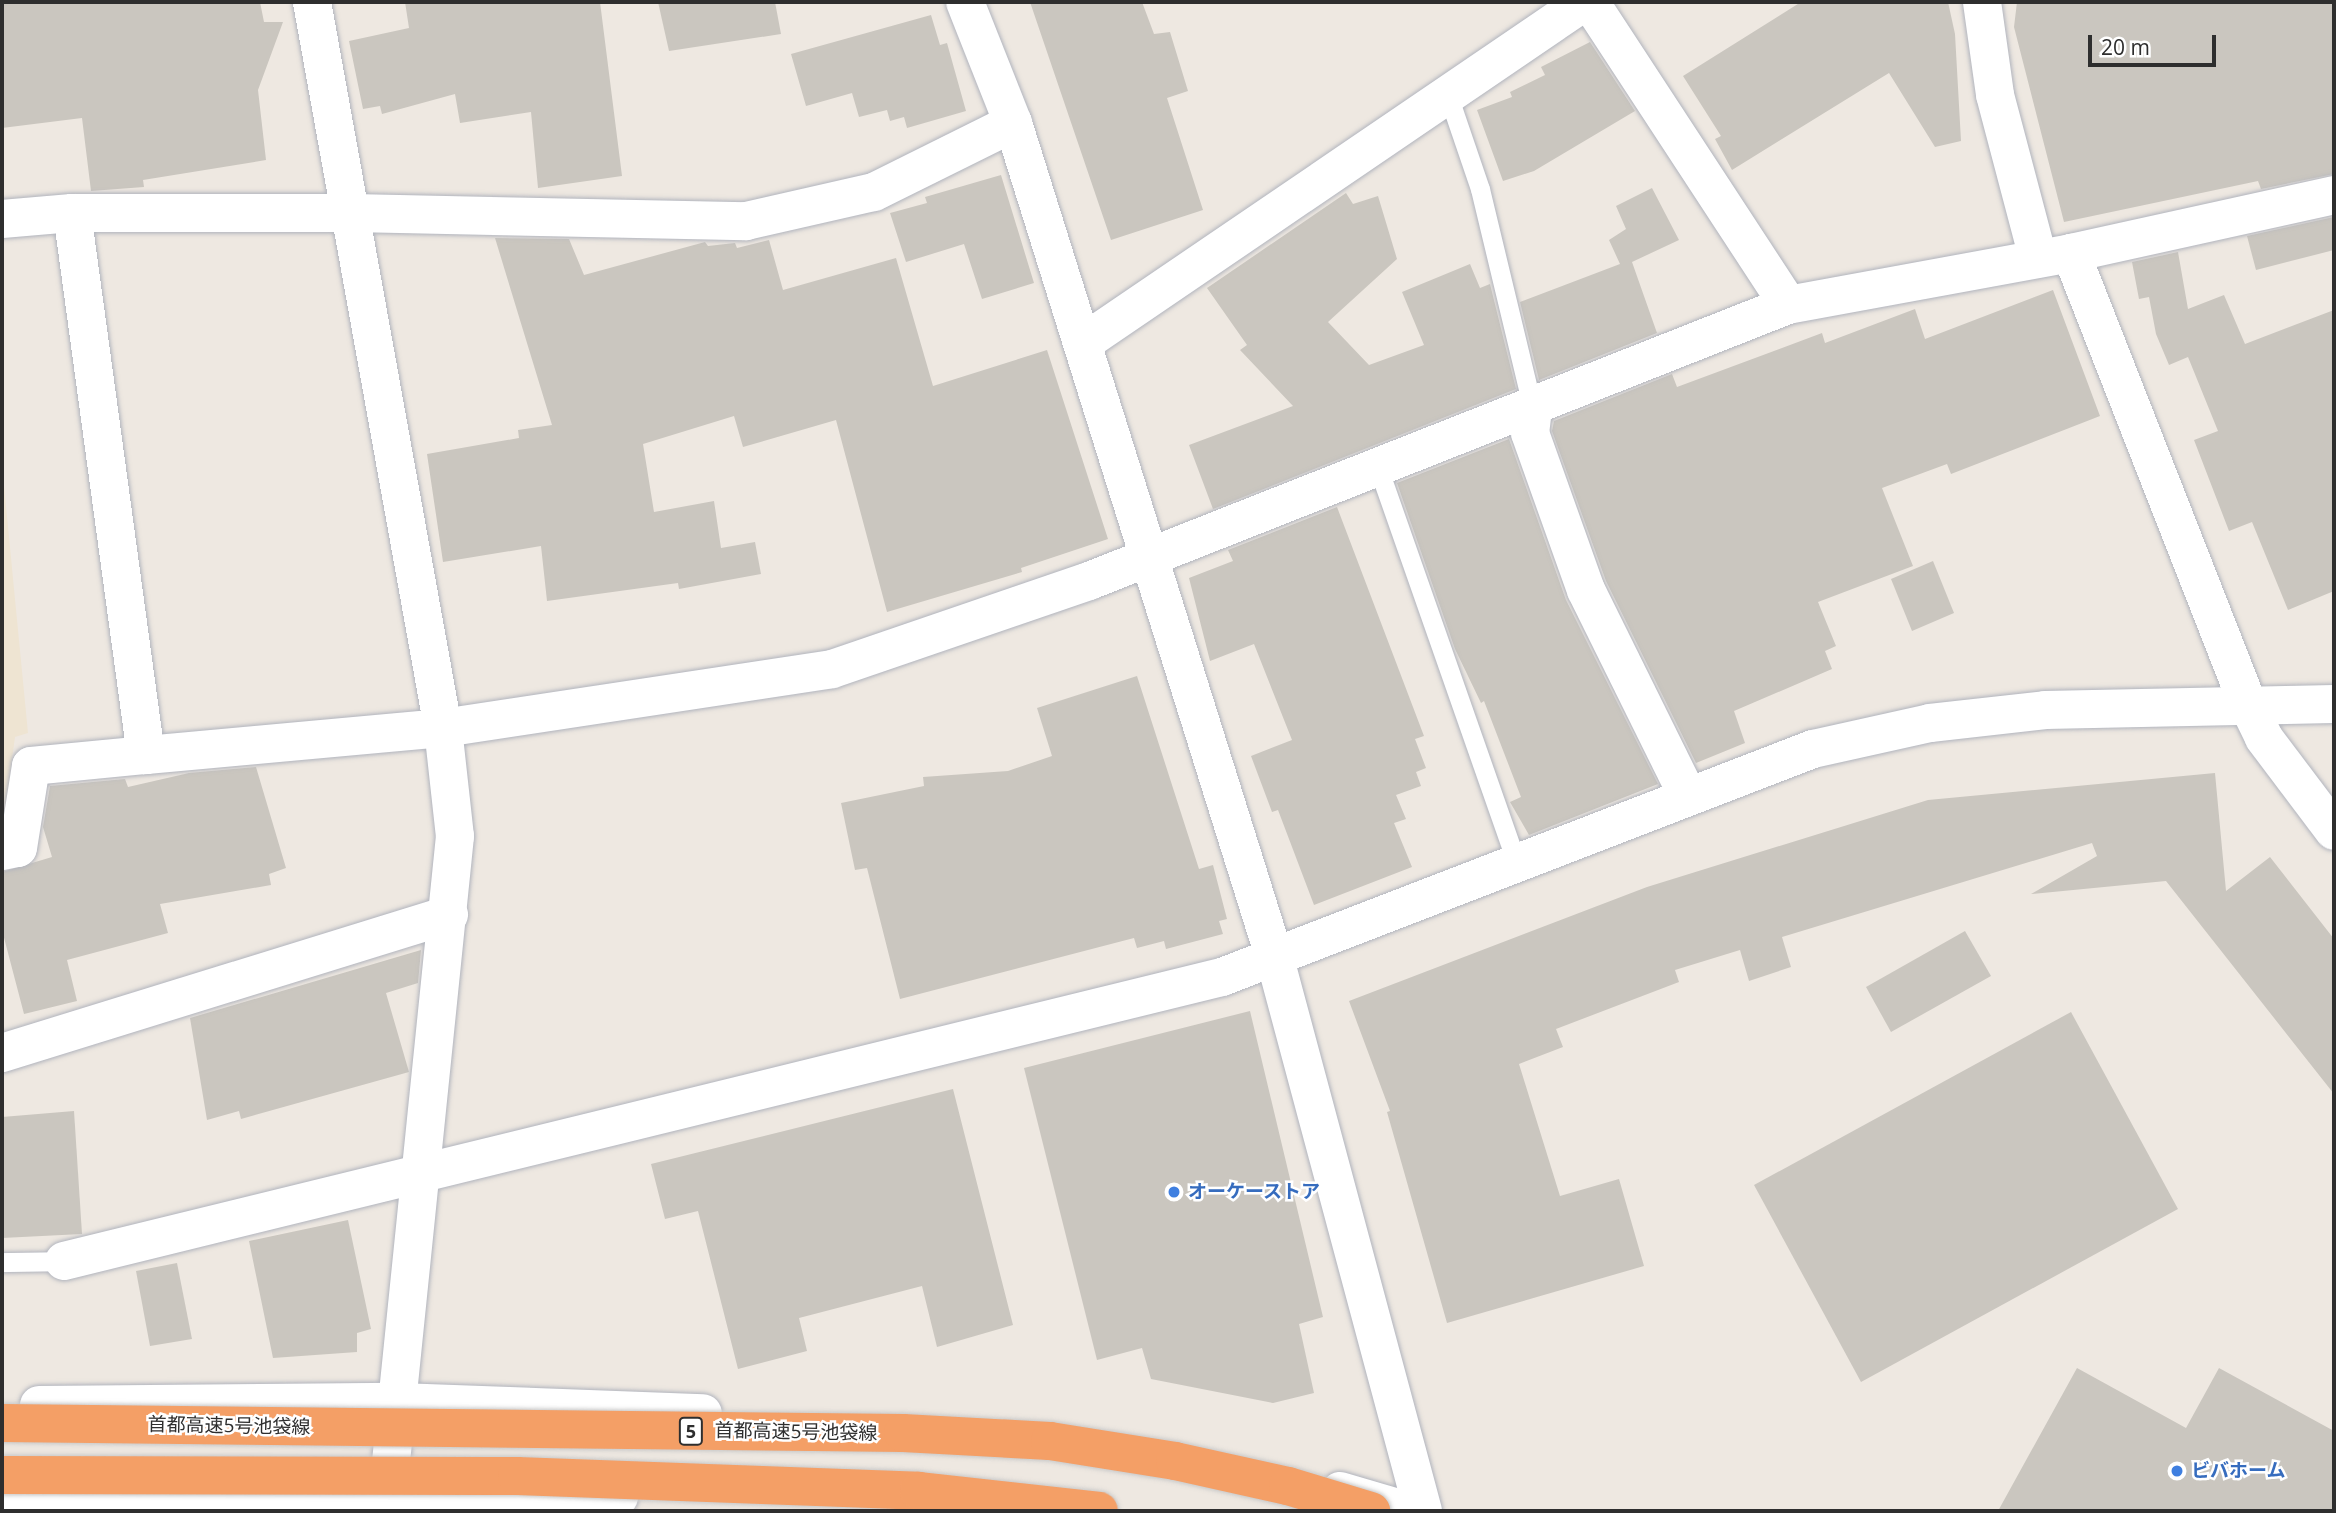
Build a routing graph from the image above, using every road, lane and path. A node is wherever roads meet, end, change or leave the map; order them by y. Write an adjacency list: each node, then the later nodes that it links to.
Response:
1 (312, 2): 10 (street)
2 (965, 2): 7 (street)
3 (1584, 2): 6 (street)
4 (1590, 2): 13 (street)
5 (1982, 2): 12 (street)
6 (1447, 92): 14 (street); 15 (lane)
7 (1013, 123): 10 (street); 14 (street)
8 (2334, 195): 12 (street)
9 (72, 212): 10 (street); 11 (street); 21 (street)
10 (352, 213): 20 (street)
11 (2, 219)
12 (2054, 256): 13 (street); 19 (street)
13 (1788, 305): 15 (street)
14 (1083, 343): 17 (street)
15 (1533, 409): 16 (street); 22 (street)
16 (1378, 467): 17 (street); 25 (lane)
17 (1146, 558): 20 (street); 27 (street)
18 (2334, 704): 19 (street)
19 (2250, 709): 22 (street); 23 (street)
20 (443, 728): 21 (street); 26 (street)
21 (146, 755): 24 (street)
22 (1688, 796): 25 (street)
23 (2334, 831)
24 (2, 851)
25 (1516, 860): 27 (street)
26 (449, 915): 28 (street); 29 (street)
27 (1275, 959): 29 (street); 42 (street)
28 (2, 1053)
29 (419, 1174): 30 (street); 32 (street)
30 (64, 1261): 31 (lane)
31 (2, 1262)
32 (398, 1402): 33 (street); 37 (street); 41 (street)
33 (2, 1405)
34 (2, 1423): 40 (highway, 首都高速5号池袋線 / 5, bridge)
35 (2, 1475): 39 (highway, bridge)
36 (2, 1501): 37 (street)
37 (387, 1504): 38 (street)
38 (1017, 1511)
39 (1098, 1511)
40 (1371, 1511)
41 (1408, 1511)
42 (1423, 1511)

